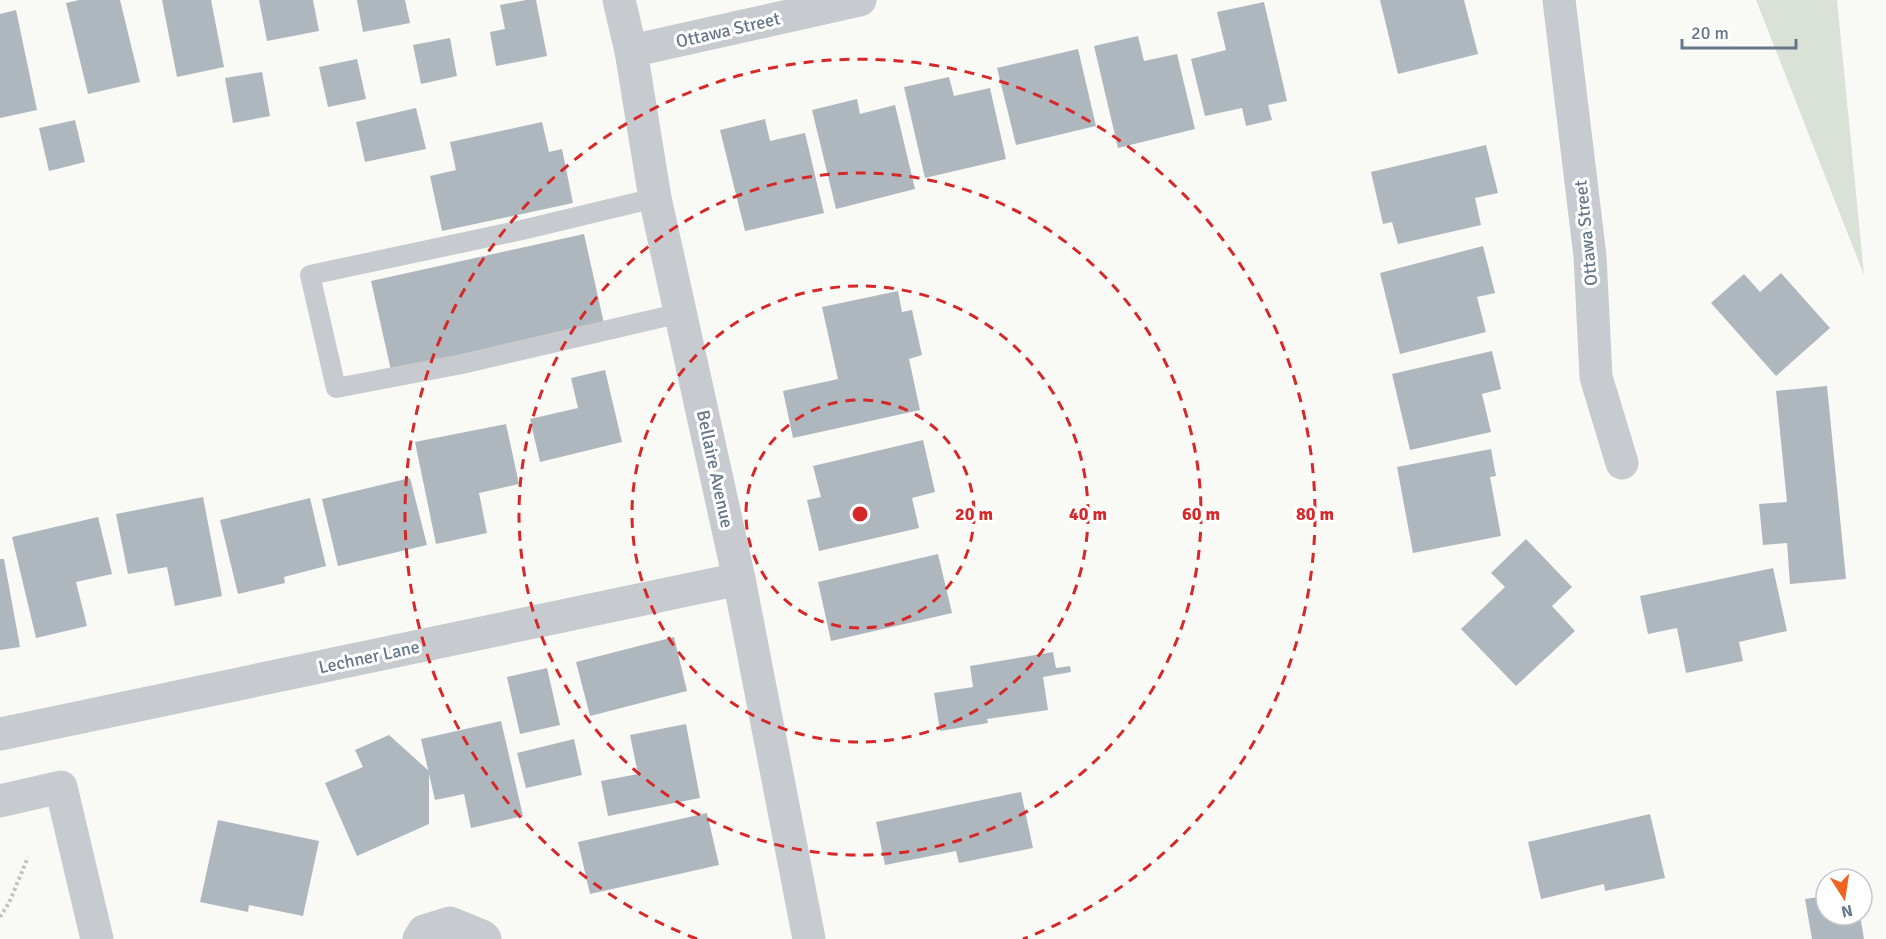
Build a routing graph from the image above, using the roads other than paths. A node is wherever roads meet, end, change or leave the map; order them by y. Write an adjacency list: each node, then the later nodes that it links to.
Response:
1 (619, 0): 4 (street, Bellaire Avenue)
2 (860, 0): 4 (street, Ottawa Street)
3 (1559, 0): 7 (street, Ottawa Street)
4 (631, 51): 5 (street, Bellaire Avenue)
5 (655, 198): 6 (street, Bellaire Avenue); 6 (lane)
6 (681, 313): 8 (street, Bellaire Avenue)
7 (1622, 464)
8 (739, 579): 9 (street, Lechner Lane); 14 (street, Bellaire Avenue)
9 (0, 734)
10 (0, 801): 11 (street)
11 (97, 939)
12 (419, 939): 13 (street)
13 (485, 939)
14 (809, 939)

